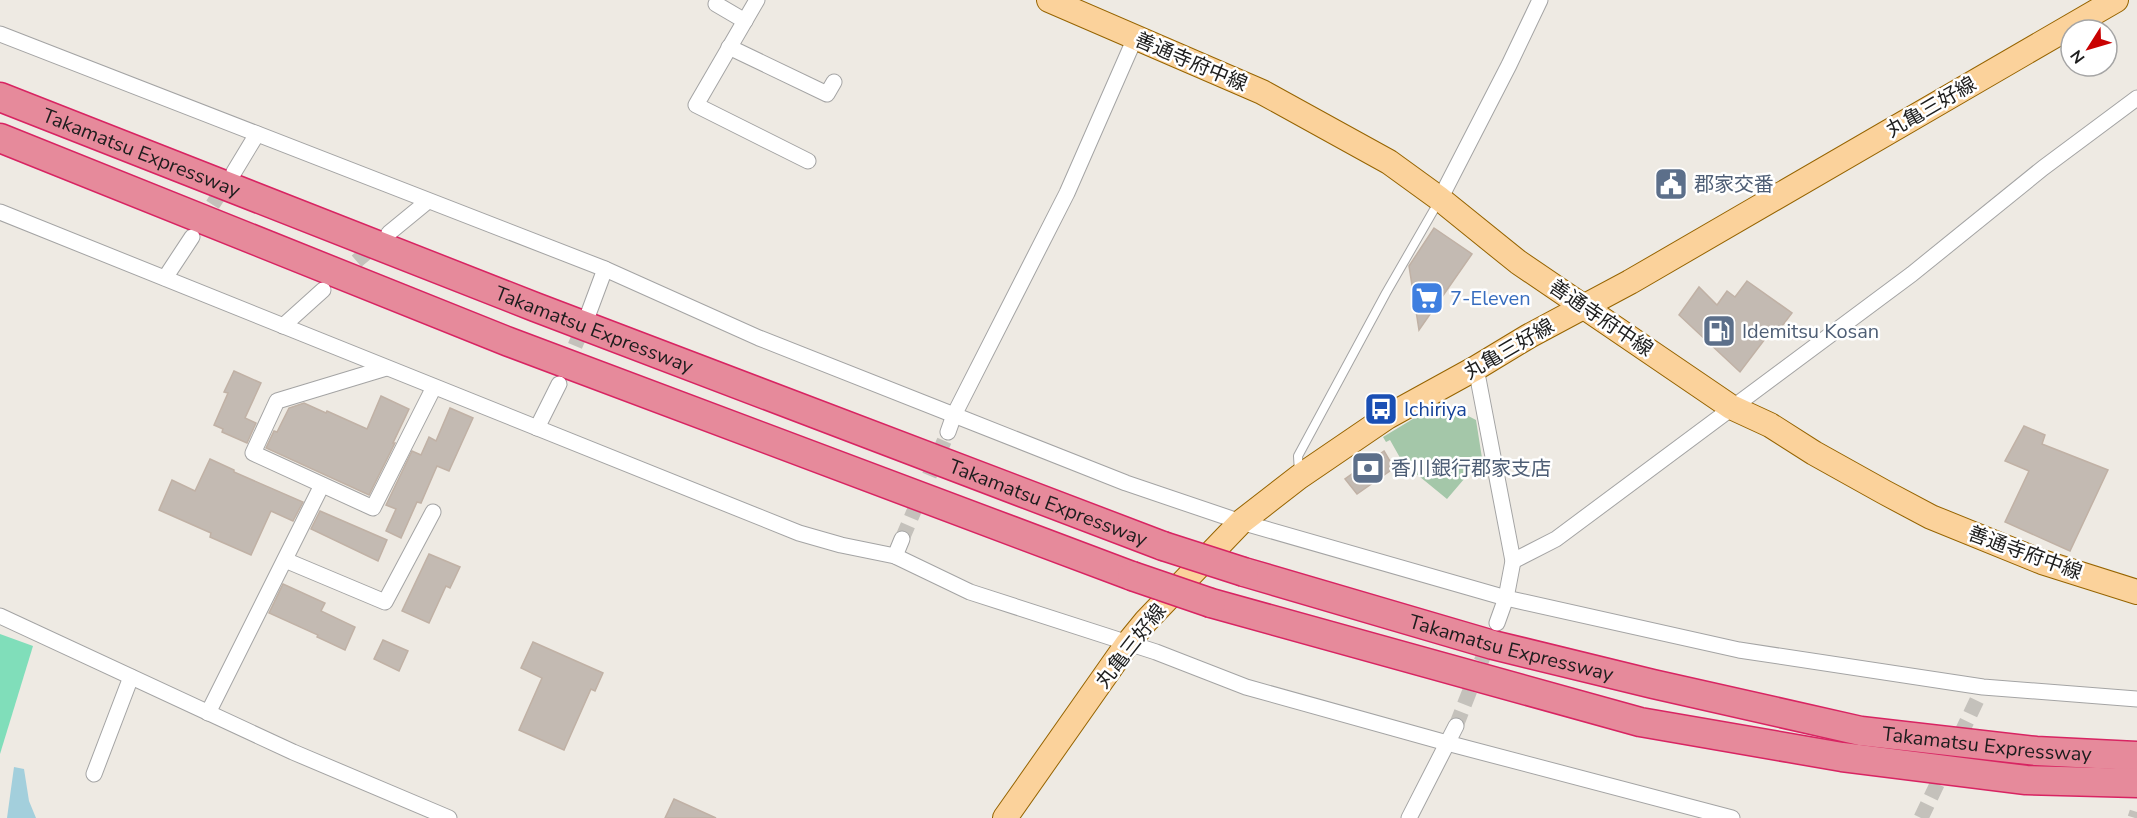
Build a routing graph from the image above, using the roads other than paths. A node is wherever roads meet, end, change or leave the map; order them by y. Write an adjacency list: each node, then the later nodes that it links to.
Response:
1 (757, 0): 6 (street)
2 (1048, 0): 8 (main road, 善通寺府中線)
3 (1539, 0): 17 (street)
4 (2116, 0): 25 (main road, 丸亀三好線)
5 (716, 4): 6 (street)
6 (745, 21): 9 (street)
7 (0, 34): 13 (street)
8 (1135, 38): 17 (main road, 善通寺府中線); 33 (street)
9 (729, 47): 10 (street); 15 (street)
10 (834, 82)
11 (0, 97): 54 (highway, Takamatsu Expressway, bridge)
12 (2137, 98): 32 (street)
13 (257, 134): 16 (street); 18 (street)
14 (0, 138): 56 (highway, Takamatsu Expressway, bridge)
15 (808, 161)
16 (234, 172)
17 (1440, 199): 25 (main road, 善通寺府中線); 36 (lane)
18 (428, 201): 20 (street); 22 (street)
19 (0, 212): 23 (street)
20 (389, 233)
21 (192, 237): 23 (street)
22 (605, 269): 26 (street); 33 (street)
23 (165, 279): 27 (street)
24 (323, 290): 27 (street)
25 (1583, 307): 29 (main road, 丸亀三好線); 32 (main road, 善通寺府中線)
26 (589, 312)
27 (283, 326): 28 (street)
28 (386, 368): 31 (street); 37 (street)
29 (1476, 368): 36 (main road, 丸亀三好線); 43 (street)
30 (558, 384): 34 (street)
31 (434, 387): 34 (street); 37 (street)
32 (1731, 407): 43 (street); 44 (main road, 善通寺府中線)
33 (954, 415): 35 (street); 39 (street)
34 (537, 428): 41 (street)
35 (948, 432)
36 (1299, 477): 39 (main road, 丸亀三好線)
37 (322, 485): 42 (street)
38 (433, 512): 42 (street)
39 (1241, 522): 45 (street); 48 (main road, 丸亀三好線)
40 (902, 539): 41 (street)
41 (895, 556): 48 (street)
42 (285, 560): 51 (street)
43 (1513, 561): 45 (street)
44 (2137, 592)
45 (1506, 597): 47 (street); 50 (street)
46 (0, 616): 49 (street)
47 (1497, 622)
48 (1128, 643): 53 (street); 58 (main road, 丸亀三好線)
49 (131, 677): 51 (street); 55 (street)
50 (2137, 699)
51 (208, 713): 57 (street)
52 (1456, 726): 53 (street)
53 (1447, 743): 59 (street); 60 (street)
54 (2137, 756)
55 (94, 774)
56 (2137, 783)
57 (449, 818)
58 (1005, 818)
59 (1409, 818)
60 (1732, 818)

